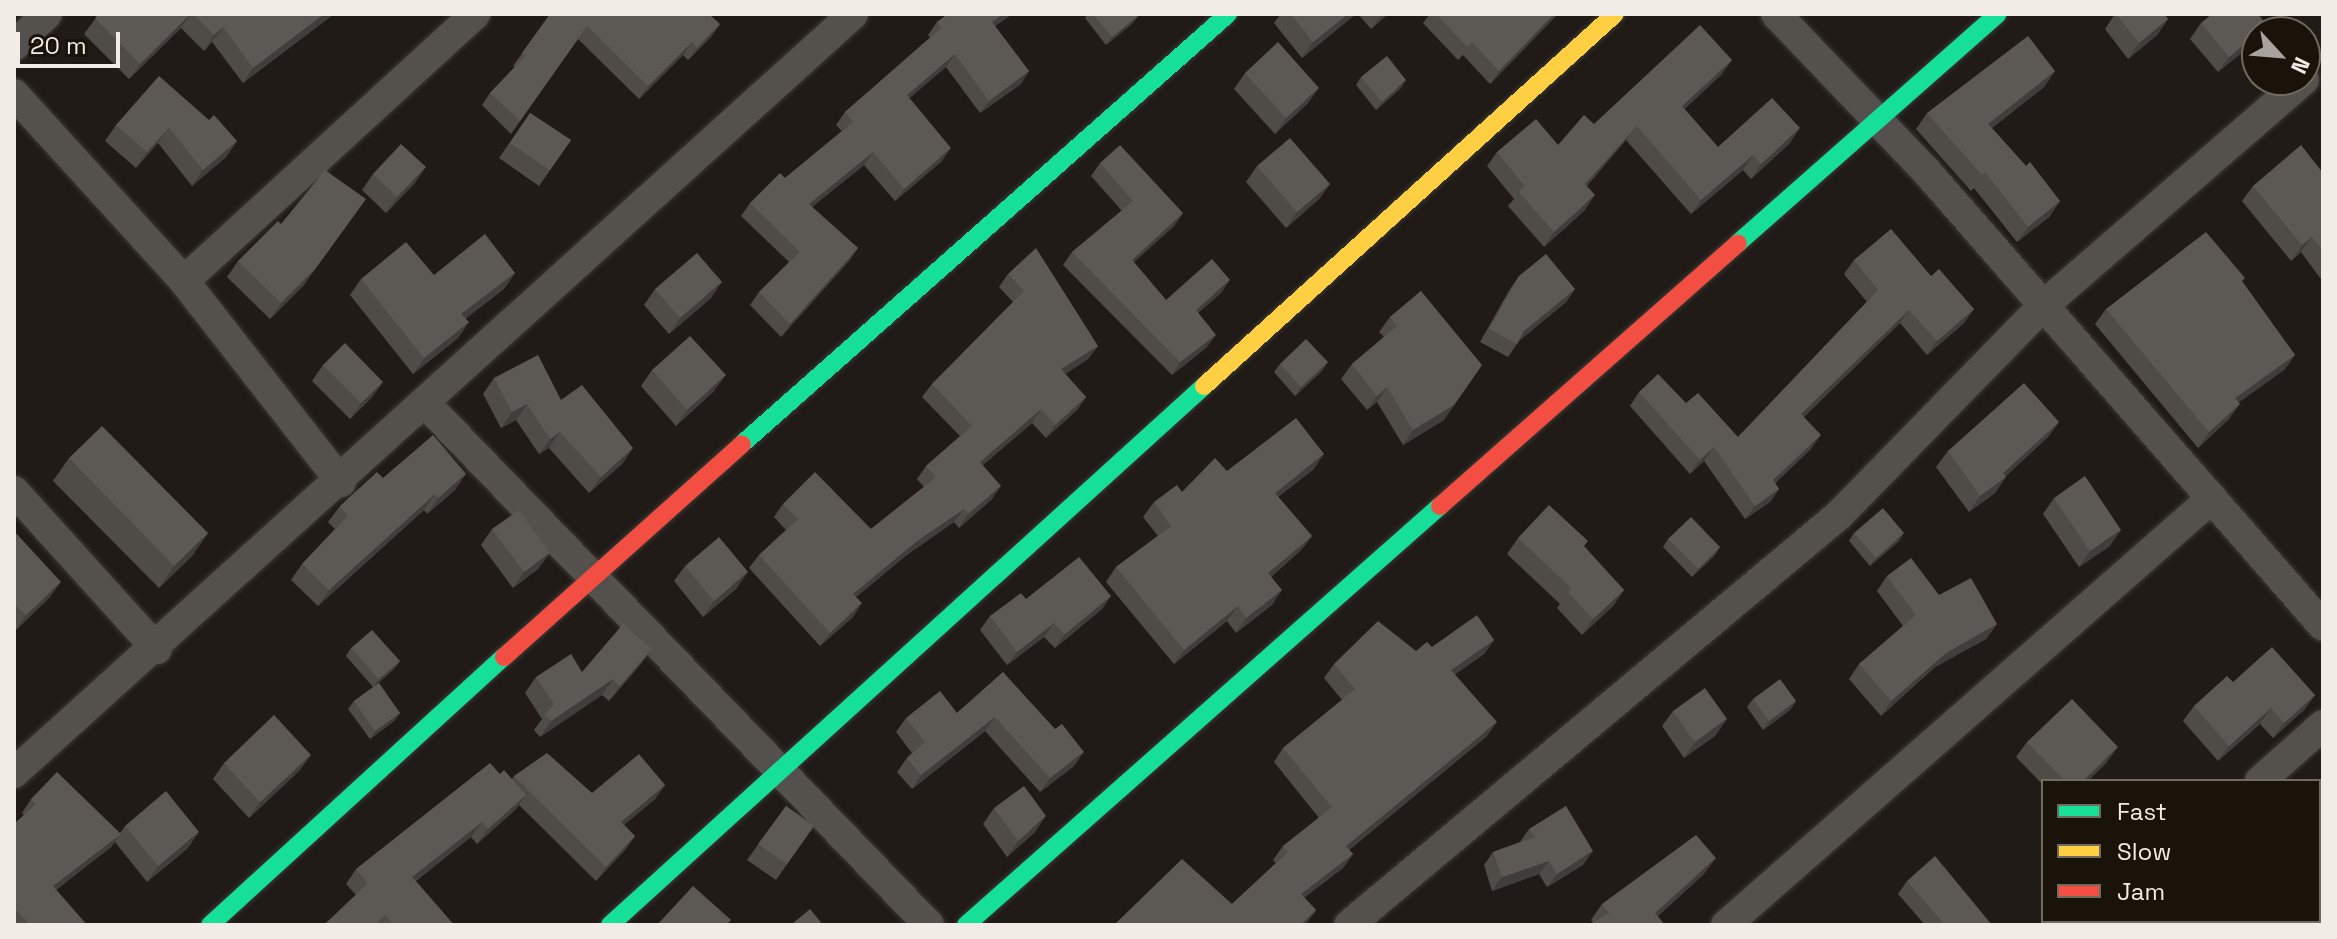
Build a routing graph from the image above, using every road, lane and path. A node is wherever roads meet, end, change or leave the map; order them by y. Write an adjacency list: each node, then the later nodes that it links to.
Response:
1 (47, 14): 8 (street)
2 (475, 14): 12 (street)
3 (853, 14): 14 (street)
4 (1228, 14): 18 (street)
5 (1615, 14): 22 (street)
6 (1776, 14): 11 (street)
7 (1998, 14): 11 (street)
8 (14, 46)
9 (14, 94): 12 (street)
10 (2286, 96): 13 (street)
11 (1879, 121): 13 (street); 28 (street)
12 (184, 281): 15 (street)
13 (2044, 305): 17 (street); 29 (street)
14 (426, 404): 15 (street); 18 (street)
15 (341, 482): 20 (street)
16 (14, 491): 20 (street)
17 (2212, 498): 19 (street); 30 (street)
18 (594, 576): 22 (street); 25 (street)
19 (2323, 626)
20 (157, 649): 23 (street)
21 (2323, 725): 24 (street)
22 (783, 769): 26 (street); 27 (street)
23 (14, 773)
24 (2262, 779)
25 (210, 925)
26 (610, 925)
27 (929, 925)
28 (966, 925)
29 (1349, 925)
30 (1726, 925)

